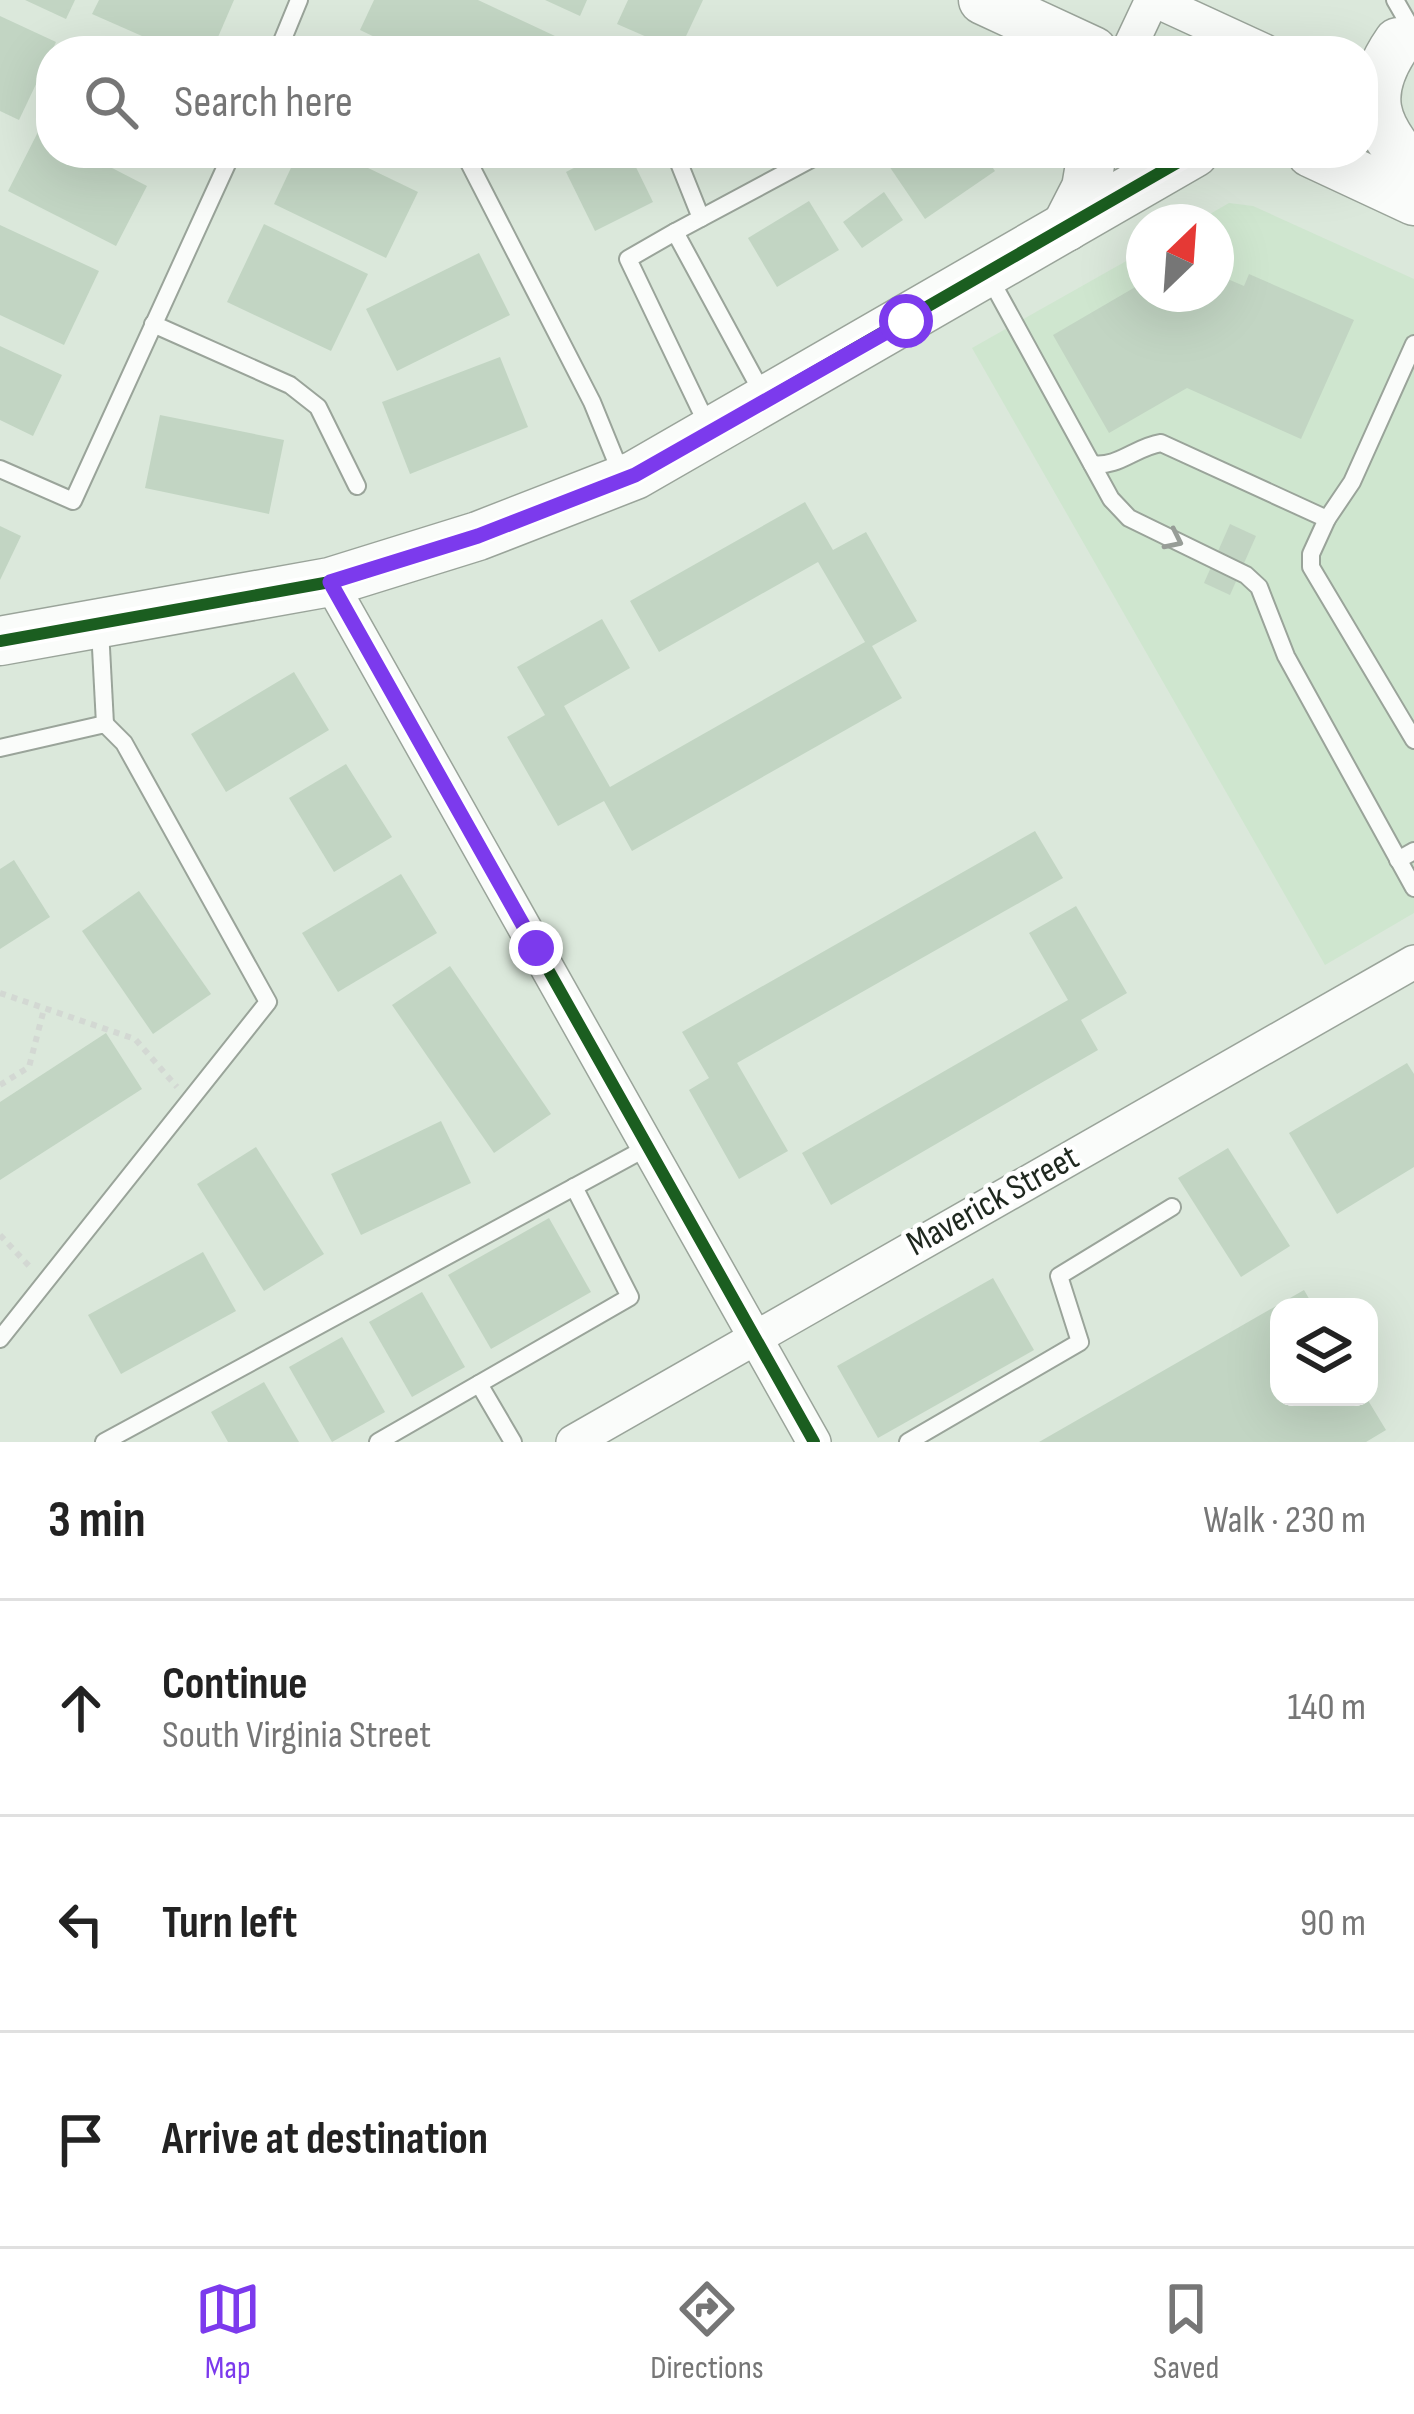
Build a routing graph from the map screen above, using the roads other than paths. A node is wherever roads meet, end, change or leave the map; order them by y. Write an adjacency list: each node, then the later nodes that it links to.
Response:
1 (299, 0): 5 (lane)
2 (1153, 0): 8 (street); 9 (street)
3 (992, 4): 6 (street); 7 (street)
4 (1392, 34): 10 (street)
5 (285, 36)
6 (1025, 36)
7 (1061, 36)
8 (1135, 36)
9 (1248, 36)
10 (1378, 100)
11 (1378, 110): 19 (street)
12 (225, 168): 25 (lane)
13 (472, 168): 31 (lane)
14 (680, 168): 21 (lane)
15 (794, 168): 21 (lane)
16 (1089, 168): 22 (street)
17 (1168, 168): 22 (street)
18 (1343, 168): 20 (street)
19 (1414, 169)
20 (1414, 201)
21 (701, 218): 23 (lane)
22 (1066, 227): 24 (street)
23 (675, 232): 27 (lane); 28 (lane)
24 (988, 274): 27 (street); 29 (lane)
25 (153, 324): 30 (lane); 32 (lane)
26 (1414, 344): 33 (lane)
27 (767, 402): 28 (street)
28 (712, 433): 31 (street)
29 (1092, 464): 33 (lane); 40 (lane, one-way to 40)
30 (0, 469)
31 (623, 479): 34 (street)
32 (357, 486)
33 (1327, 518): 38 (lane)
34 (330, 582): 35 (street); 43 (street)
35 (100, 623): 36 (street); 37 (lane)
36 (0, 640)
37 (105, 724): 39 (lane); 47 (lane)
38 (1414, 740)
39 (0, 748)
40 (1406, 855): 41 (lane)
41 (1414, 888)
42 (1414, 962): 46 (street, Maverick Street)
43 (648, 1148): 44 (lane); 46 (street)
44 (574, 1187): 48 (lane); 49 (lane)
45 (1172, 1207): 54 (lane)
46 (754, 1336): 52 (street, Maverick Street); 53 (street)
47 (0, 1339)
48 (478, 1384): 50 (lane); 51 (lane)
49 (104, 1442)
50 (378, 1442)
51 (512, 1442)
52 (573, 1442)
53 (814, 1442)
54 (908, 1442)

